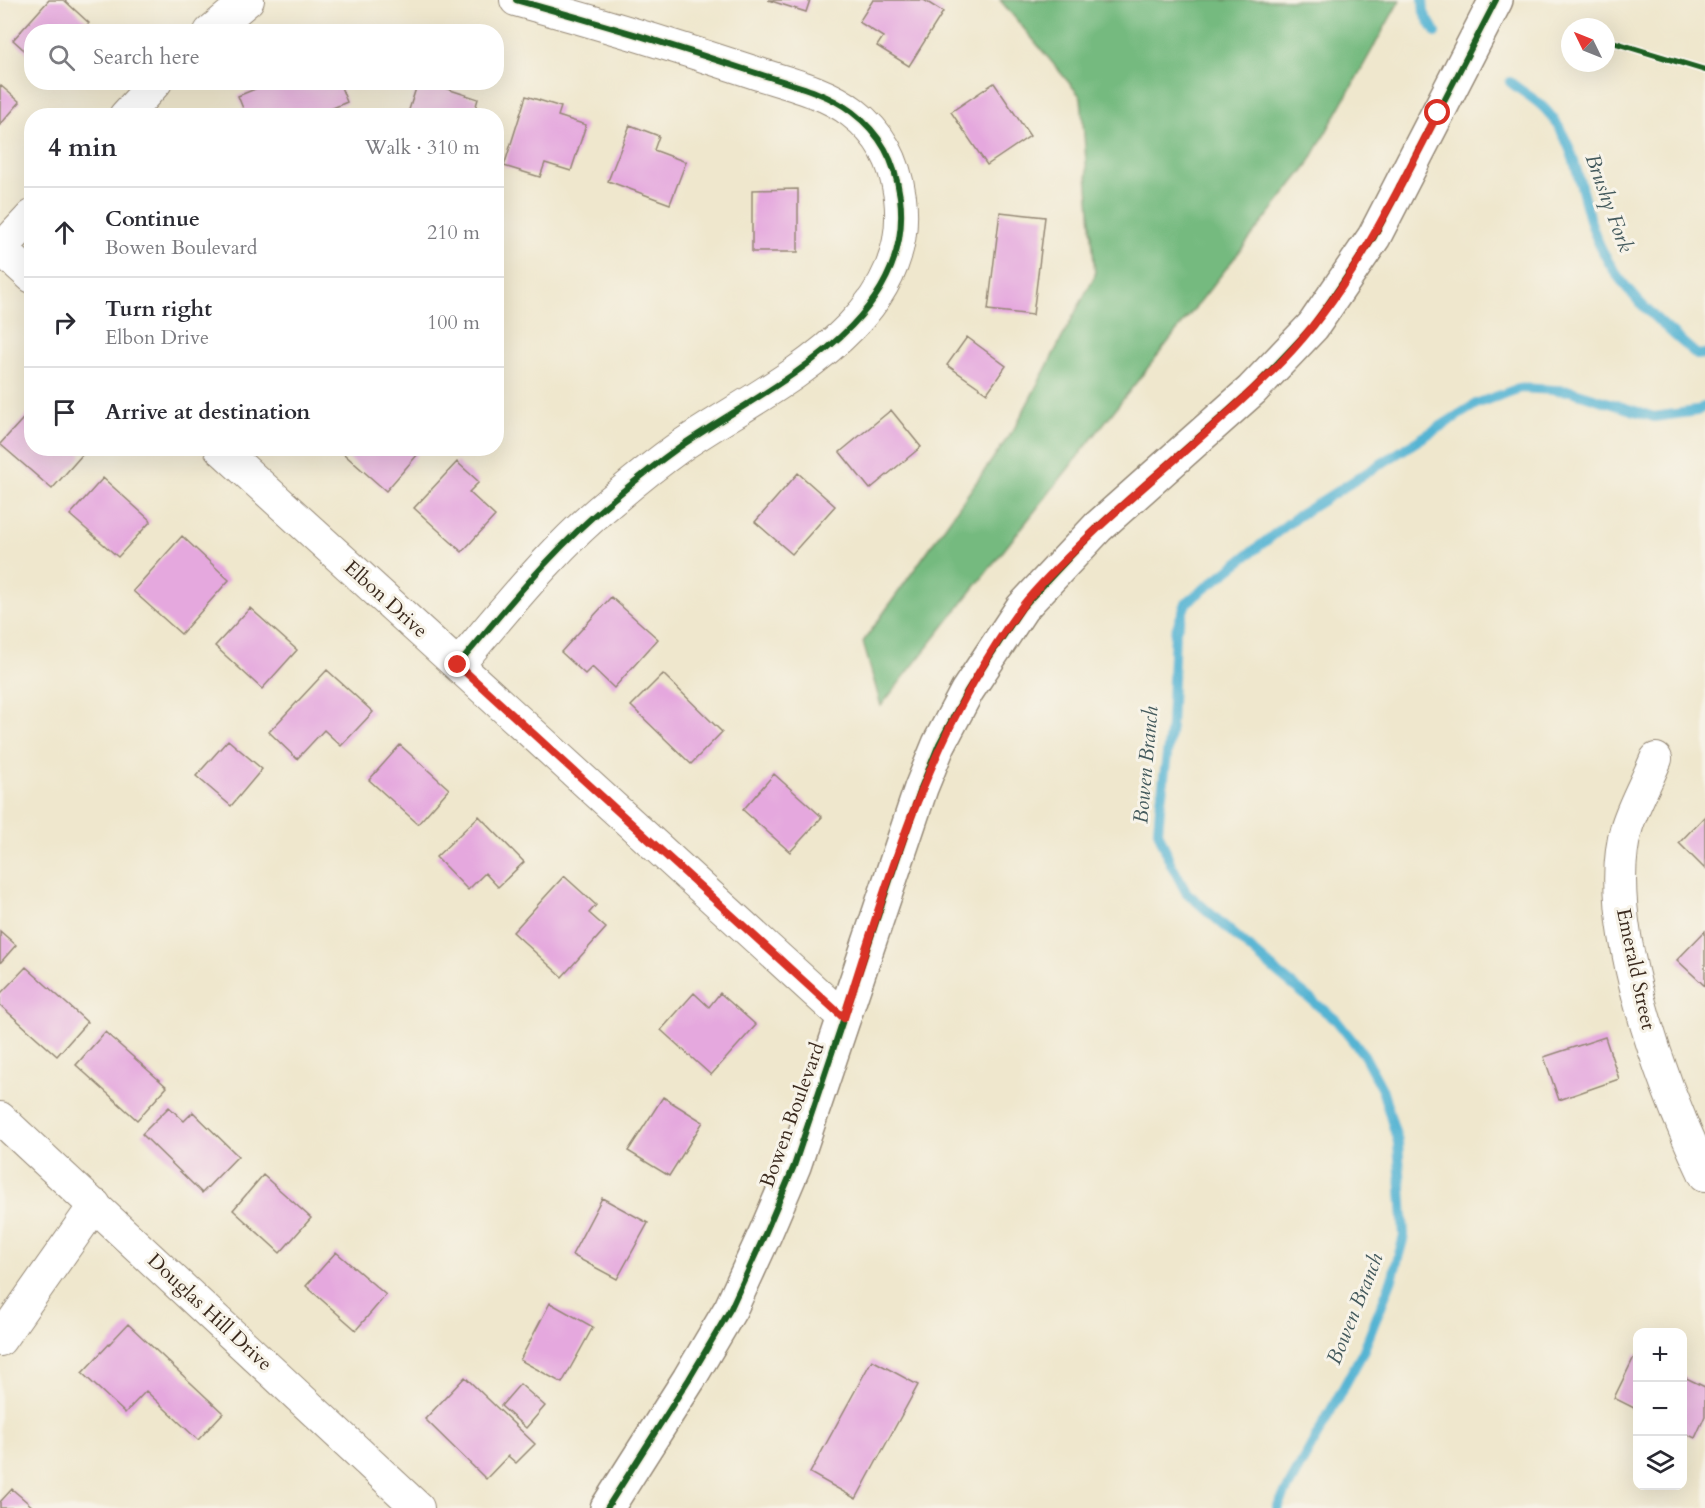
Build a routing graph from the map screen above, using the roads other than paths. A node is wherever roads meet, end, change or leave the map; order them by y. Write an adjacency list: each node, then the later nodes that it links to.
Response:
1 (248, 0): 4 (street)
2 (516, 0): 11 (street)
3 (1496, 0): 13 (street, Bowen Boulevard)
4 (220, 24)
5 (149, 90): 6 (street)
6 (132, 108)
7 (24, 224): 8 (street)
8 (0, 248): 9 (street)
9 (24, 270)
10 (229, 456): 11 (street, Elbon Drive)
11 (458, 665): 13 (street, Elbon Drive)
12 (1656, 759): 15 (street, Emerald Street)
13 (844, 1018): 19 (street, Bowen Boulevard)
14 (0, 1118): 16 (street, Douglas Hill Drive)
15 (1705, 1175)
16 (95, 1205): 17 (street); 18 (street, Douglas Hill Drive)
17 (0, 1340)
18 (418, 1508)
19 (607, 1508)

